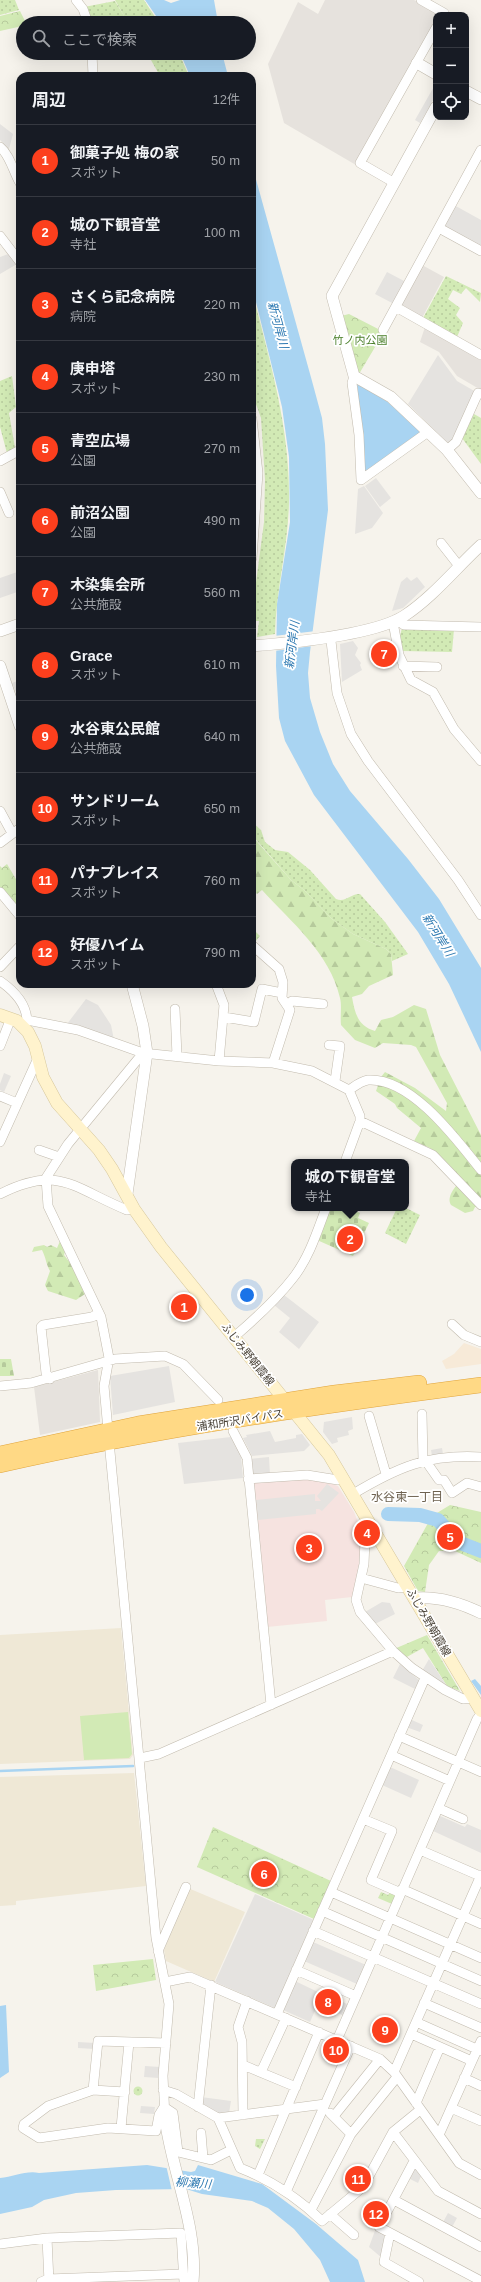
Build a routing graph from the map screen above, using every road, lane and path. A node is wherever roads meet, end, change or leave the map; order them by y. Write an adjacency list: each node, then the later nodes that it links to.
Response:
1 (76, 0): 4 (street)
2 (421, 0): 3 (street)
3 (442, 12)
4 (86, 16)
5 (433, 34): 7 (street)
6 (92, 60): 8 (street)
7 (417, 63): 9 (street); 16 (street)
8 (93, 72)
9 (433, 72)
10 (469, 93): 11 (street)
11 (481, 99)
12 (433, 111): 16 (street)
13 (0, 147): 15 (street)
14 (481, 150): 17 (street)
15 (16, 175)
16 (393, 182): 24 (street)
17 (439, 228): 19 (street); 21 (street)
18 (0, 236): 20 (street)
19 (481, 251)
20 (16, 257)
21 (396, 307): 22 (street); 23 (street)
22 (383, 330)
23 (481, 355)
24 (354, 376): 26 (street); 26 (street)
25 (481, 394): 27 (street)
26 (428, 432): 27 (street)
27 (447, 450): 32 (street)
28 (16, 452): 30 (street)
29 (256, 455): 33 (street)
30 (0, 461)
31 (0, 492): 34 (street)
32 (481, 493)
33 (256, 501)
34 (9, 513)
35 (441, 543): 37 (street)
36 (481, 545): 37 (street)
37 (459, 566): 38 (street)
38 (395, 621): 40 (street); 42 (street); 44 (street)
39 (16, 625): 41 (street)
40 (481, 627)
41 (0, 631)
42 (329, 639): 43 (street); 54 (street)
43 (256, 646)
44 (403, 666): 45 (street); 48 (street)
45 (437, 667)
46 (1, 670): 47 (street)
47 (16, 714)
48 (481, 761)
49 (0, 811): 50 (street)
50 (16, 831): 51 (street)
51 (0, 843)
52 (0, 892): 53 (street)
53 (16, 911)
54 (481, 916)
55 (256, 948): 61 (street)
56 (16, 950): 57 (street)
57 (0, 967)
58 (0, 981): 67 (street)
59 (133, 988): 70 (street)
60 (218, 988): 66 (street)
61 (282, 993): 63 (street); 66 (street)
62 (323, 1004): 63 (street)
63 (287, 1005): 74 (street)
64 (175, 1009): 71 (street)
65 (5, 1016): 67 (main road, ふじみ野朝霞線); 69 (street)
66 (224, 1016): 73 (street)
67 (25, 1023): 70 (street); 72 (main road, ふじみ野朝霞線)
68 (329, 1045): 75 (street)
69 (0, 1046)
70 (145, 1053): 71 (street); 80 (street); 88 (street)
71 (177, 1056): 73 (street)
72 (38, 1058): 78 (street); 80 (main road, ふじみ野朝霞線)
73 (219, 1061): 74 (street)
74 (273, 1063): 75 (street)
75 (335, 1081): 76 (street)
76 (349, 1090): 79 (street); 85 (street)
77 (0, 1096): 78 (street)
78 (17, 1104): 81 (street)
79 (360, 1121): 84 (street); 89 (street)
80 (80, 1130): 83 (street); 88 (main road, ふじみ野朝霞線)
81 (0, 1142)
82 (39, 1150): 83 (street)
83 (59, 1157): 86 (street)
84 (346, 1159)
85 (481, 1170)
86 (46, 1178): 87 (street); 90 (street); 92 (street)
87 (0, 1194)
88 (127, 1194): 90 (main road, ふじみ野朝霞線)
89 (481, 1205)
90 (134, 1209): 94 (main road, ふじみ野朝霞線)
91 (325, 1211): 94 (street)
92 (99, 1313): 96 (street); 98 (street)
93 (452, 1324): 95 (street)
94 (234, 1337): 102 (main road, ふじみ野朝霞線)
95 (481, 1342)
96 (108, 1361): 98 (street); 101 (street); 106 (street)
97 (481, 1374): 102 (highway, 浦和所沢バイパス)
98 (50, 1379): 100 (street)
99 (481, 1385): 102 (highway, 浦和所沢バイパス)
100 (0, 1386)
101 (218, 1400)
102 (289, 1406): 106 (highway, 浦和所沢バイパス); 112 (main road, ふじみ野朝霞線)
103 (422, 1414): 109 (street)
104 (369, 1416): 111 (street)
105 (233, 1431): 113 (street)
106 (108, 1436): 107 (highway, 浦和所沢バイパス); 110 (highway, 浦和所沢バイパス); 129 (street)
107 (0, 1454)
108 (481, 1457): 109 (street)
109 (424, 1461): 111 (street); 114 (street)
110 (0, 1465)
111 (386, 1474): 115 (street)
112 (343, 1477): 113 (street); 115 (main road, ふじみ野朝霞線)
113 (248, 1479): 124 (street)
114 (481, 1487)
115 (354, 1494): 116 (main road, ふじみ野朝霞線)
116 (366, 1516): 117 (street); 118 (main road, ふじみ野朝霞線)
117 (361, 1578): 118 (street); 121 (street)
118 (408, 1587): 119 (main road, ふじみ野朝霞線)
119 (415, 1598): 120 (street); 123 (main road, ふじみ野朝霞線)
120 (481, 1613)
121 (393, 1651): 122 (street); 124 (street)
122 (425, 1678): 123 (street); 126 (street)
123 (473, 1698): 125 (main road, ふじみ野朝霞線)
124 (271, 1705): 129 (street)
125 (481, 1712): 128 (street)
126 (399, 1736): 127 (street); 128 (street)
127 (391, 1755): 131 (street); 133 (street)
128 (458, 1762): 130 (street); 131 (street)
129 (140, 1763): 148 (street)
130 (481, 1772)
131 (450, 1781): 132 (street)
132 (438, 1808): 134 (street); 135 (street)
133 (363, 1818): 139 (street); 140 (street)
134 (463, 1819)
135 (420, 1850): 136 (street); 139 (street)
136 (481, 1875): 138 (street)
137 (186, 1887): 148 (street)
138 (478, 1887): 142 (street)
139 (402, 1891): 142 (street); 143 (street)
140 (330, 1892): 141 (street); 143 (street)
141 (322, 1911): 145 (street); 146 (street)
142 (463, 1916): 144 (street); 147 (street)
143 (390, 1918): 146 (street); 147 (street)
144 (481, 1924)
145 (313, 1930): 149 (street); 152 (street)
146 (382, 1937): 149 (street); 151 (street)
147 (450, 1944): 150 (street); 151 (street)
148 (158, 1951): 154 (street)
149 (373, 1957): 155 (street); 157 (street)
150 (481, 1958)
151 (442, 1964): 153 (street); 155 (street)
152 (296, 1970): 157 (street); 161 (street)
153 (481, 1981)
154 (165, 1982): 156 (street); 168 (street)
155 (433, 1983): 159 (street); 160 (street)
156 (210, 1985): 158 (street); 187 (street)
157 (356, 1996): 166 (street)
158 (247, 2001): 161 (street); 174 (street)
159 (424, 2003): 162 (street); 163 (street)
160 (481, 2004)
161 (282, 2016): 164 (street); 176 (street)
162 (416, 2022): 165 (street); 171 (street)
163 (481, 2028)
164 (319, 2032): 166 (street); 177 (street)
165 (411, 2034): 170 (street); 178 (street)
166 (337, 2040): 169 (street)
167 (129, 2042): 168 (street); 182 (street); 184 (street)
168 (166, 2043): 183 (street)
169 (351, 2046): 172 (street); 185 (street)
170 (440, 2047): 173 (street); 188 (street)
171 (480, 2047): 173 (street)
172 (380, 2059): 178 (street); 192 (street)
173 (472, 2061): 179 (street)
174 (243, 2065): 176 (street); 191 (street)
175 (293, 2068): 177 (street)
176 (262, 2072): 181 (street)
177 (302, 2072): 181 (street)
178 (395, 2075): 188 (street); 199 (street)
179 (464, 2078): 180 (street); 189 (street)
180 (481, 2086)
181 (296, 2087): 190 (street)
182 (93, 2090): 184 (street); 196 (street)
183 (163, 2090): 186 (street); 187 (street)
184 (125, 2092): 196 (street)
185 (324, 2105): 190 (street); 192 (street); 206 (street)
186 (164, 2107): 193 (street); 196 (street); 202 (street)
187 (198, 2107): 194 (street)
188 (418, 2107): 197 (street); 200 (street)
189 (451, 2108): 195 (street); 200 (street)
190 (286, 2109): 191 (street); 204 (street)
191 (243, 2115): 194 (street)
192 (334, 2116): 199 (street)
193 (165, 2118): 219 (street)
194 (218, 2118): 201 (street)
195 (481, 2121)
196 (122, 2128)
197 (393, 2132): 203 (street); 209 (street)
198 (201, 2134): 202 (street)
199 (351, 2134): 208 (street)
200 (439, 2136): 205 (street)
201 (231, 2150): 202 (street); 204 (street)
202 (204, 2158)
203 (414, 2161): 207 (street); 210 (street)
204 (258, 2175): 206 (street)
205 (481, 2175)
206 (286, 2192): 208 (street)
207 (394, 2200): 211 (street); 215 (street)
208 (311, 2210): 209 (street)
209 (330, 2214): 212 (street)
210 (481, 2214)
211 (390, 2233): 218 (street); 220 (street)
212 (354, 2235)
213 (47, 2238): 214 (street); 216 (street); 217 (street)
214 (0, 2244)
215 (481, 2247)
216 (183, 2278): 217 (street)
217 (46, 2281)
218 (481, 2281)
219 (193, 2282)
220 (418, 2282)

